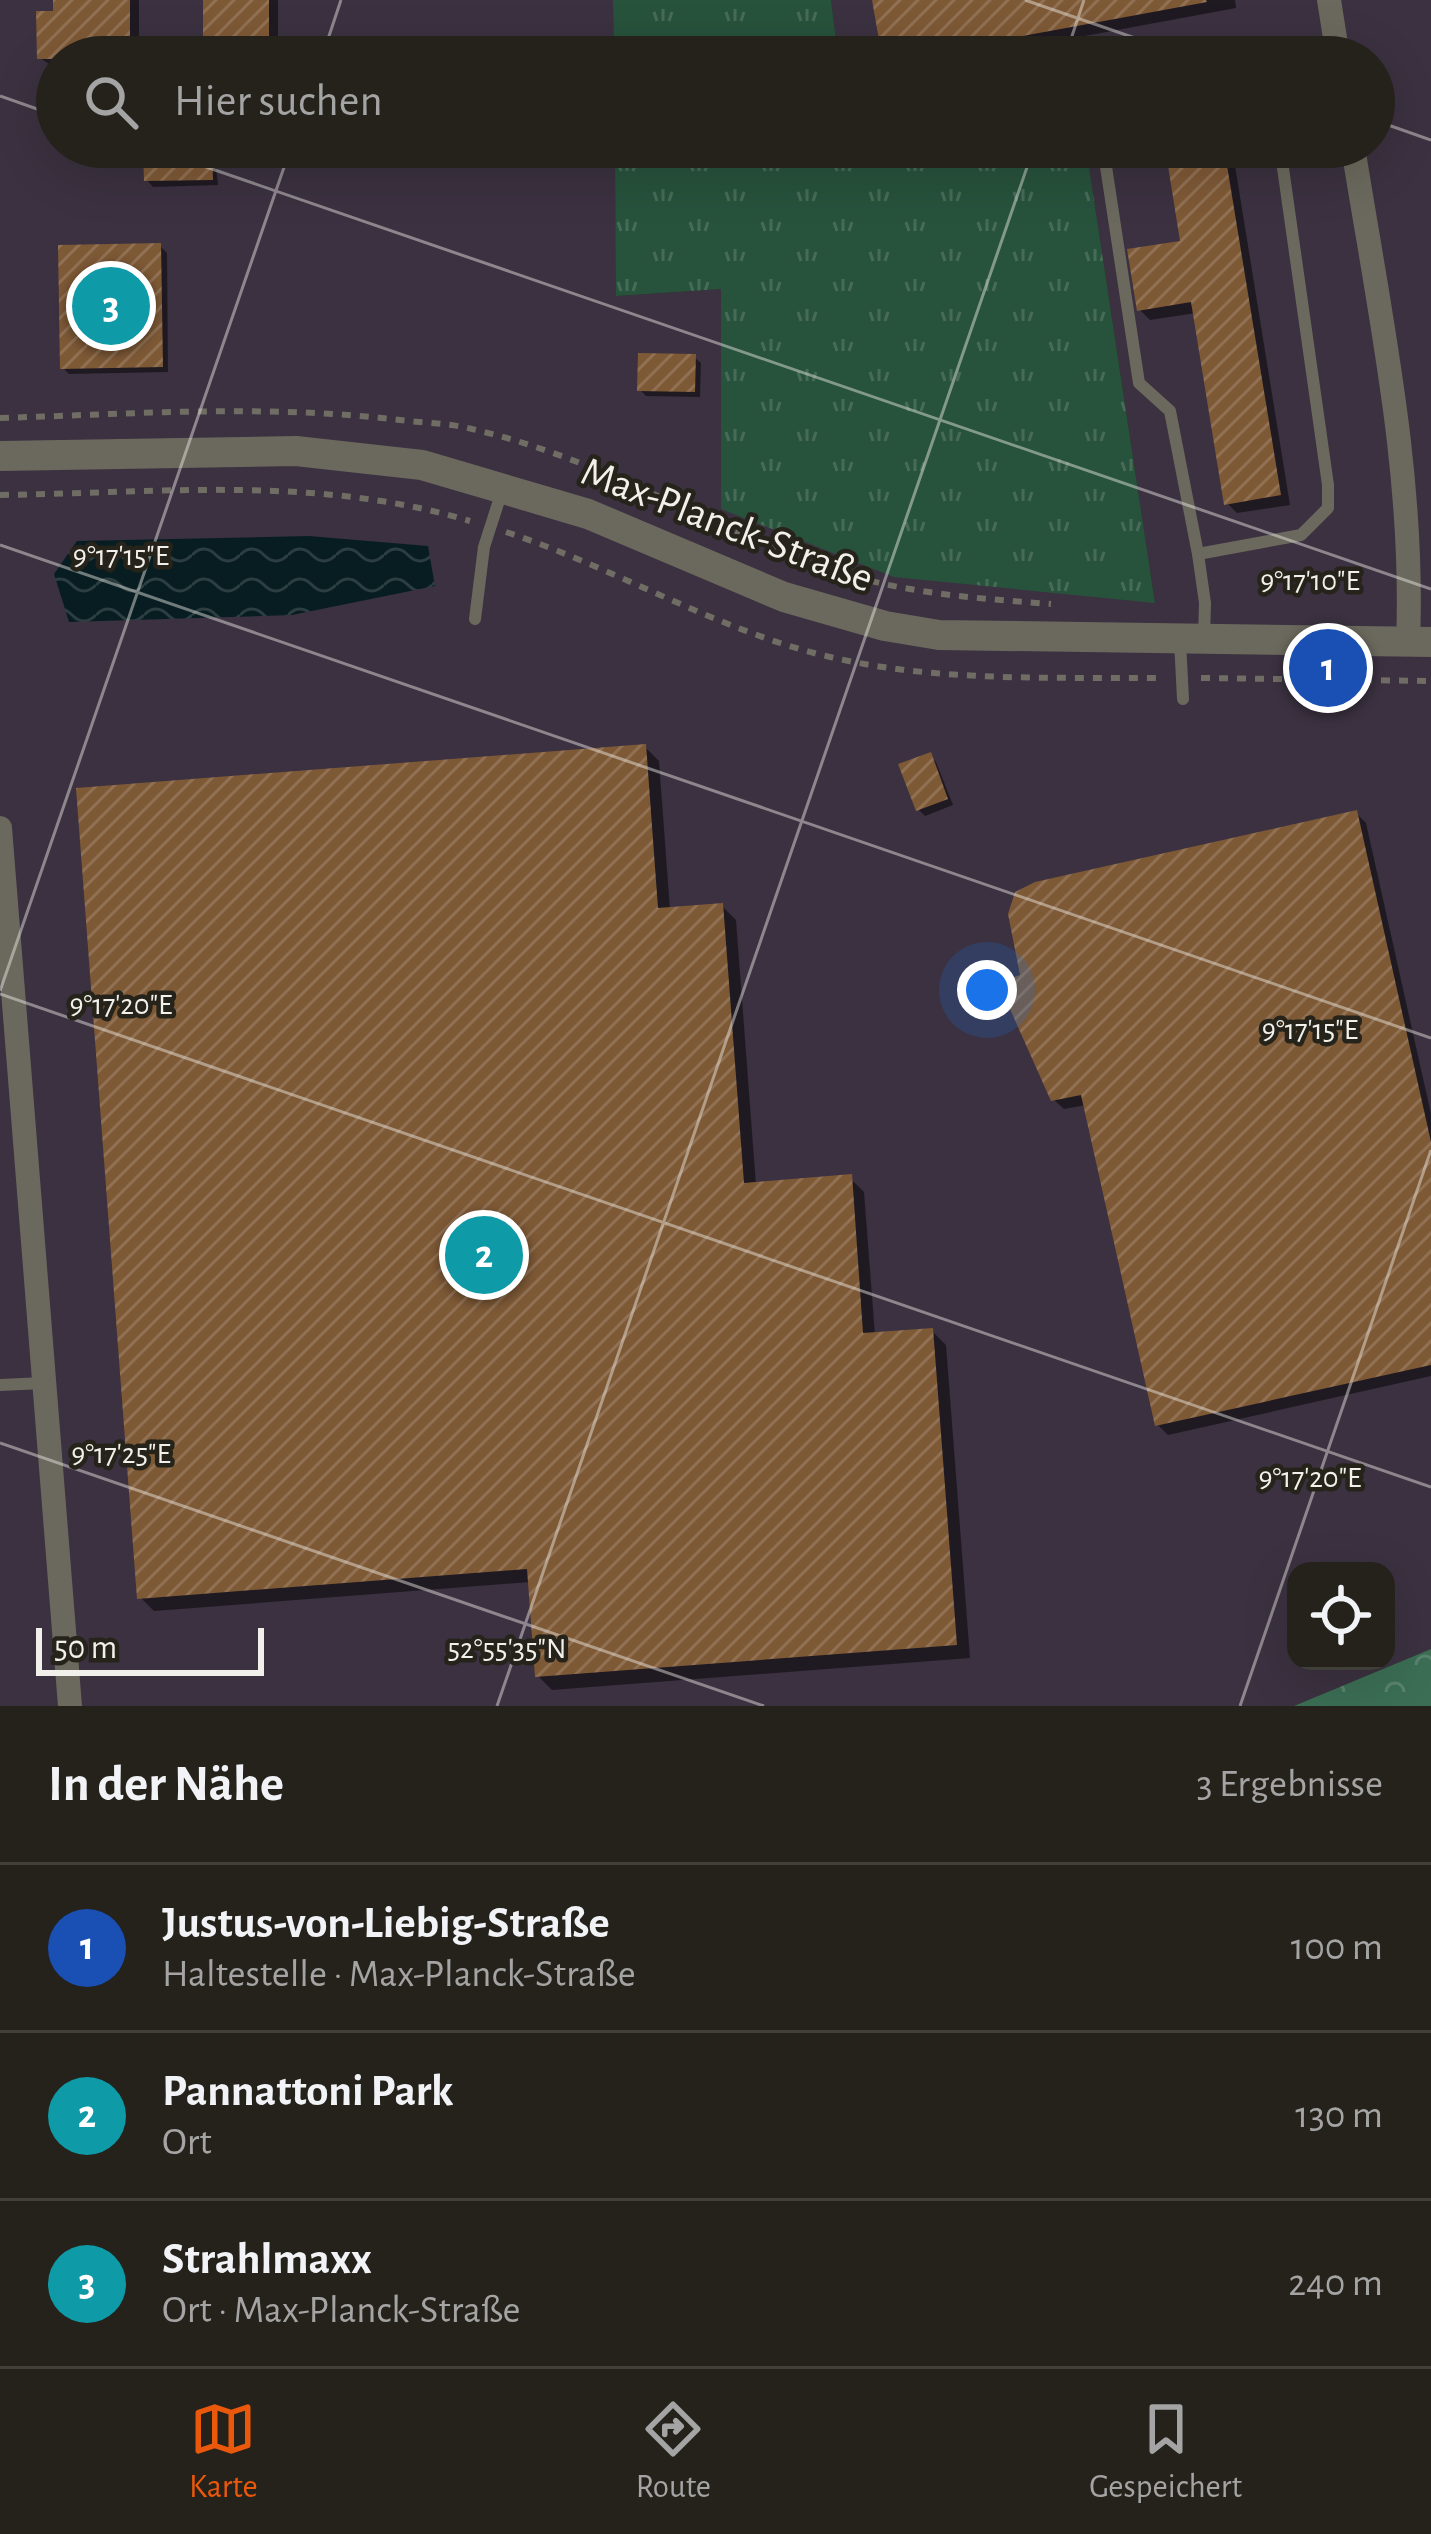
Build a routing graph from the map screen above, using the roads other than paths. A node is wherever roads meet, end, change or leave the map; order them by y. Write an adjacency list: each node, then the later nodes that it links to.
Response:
1 (1329, 0): 2 (street)
2 (1335, 36)
3 (1106, 168): 8 (lane)
4 (1283, 168): 8 (lane)
5 (1356, 168): 11 (street)
6 (0, 456): 7 (street, Max-Planck-Straße)
7 (504, 487): 9 (lane); 10 (street, Max-Planck-Straße)
8 (1198, 554): 10 (lane)
9 (475, 619)
10 (1192, 640): 11 (street, Max-Planck-Straße); 12 (lane)
11 (1420, 642)
12 (1183, 699)
13 (0, 828): 14 (street)
14 (44, 1383): 15 (lane); 16 (street)
15 (0, 1385)
16 (70, 1706)

